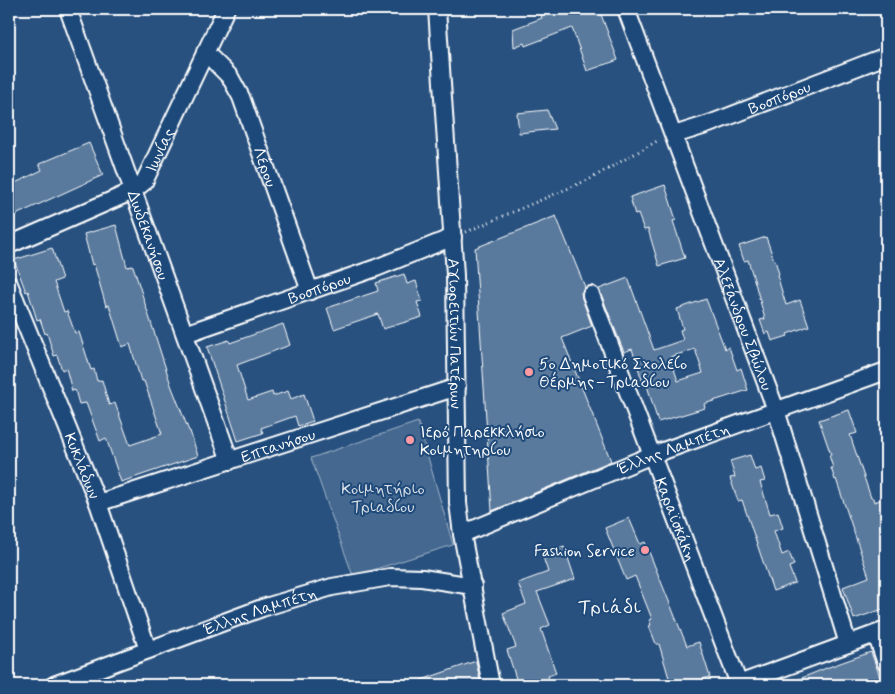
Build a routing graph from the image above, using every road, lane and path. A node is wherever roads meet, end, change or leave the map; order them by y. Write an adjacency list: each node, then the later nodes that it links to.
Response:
1 (68, 9): 8 (street, Δωδεκανήσου)
2 (226, 9): 5 (street, Ιωνίας)
3 (437, 9): 9 (street, Αγιορειτών Πατέρων)
4 (626, 9): 7 (street, Αλεξάνδρου Σβώλου)
5 (205, 52): 8 (street, Ιωνίας); 12 (street, Λέρου)
6 (886, 56): 7 (street, Βοσπόρου)
7 (674, 135): 9 (path); 17 (street, Αλεξάνδρου Σβώλου)
8 (133, 191): 10 (street, Ιωνίας); 14 (street, Δωδεκανήσου)
9 (453, 237): 12 (street, Βοσπόρου); 16 (street, Αγιορειτών Πατέρων)
10 (9, 244)
11 (9, 284): 20 (street, Κυκλάδων)
12 (310, 291): 14 (street, Βοσπόρου)
13 (591, 295): 18 (street, Καραϊσκάκη)
14 (185, 334): 19 (street, Δωδεκανήσου)
15 (886, 371): 17 (street, Έλλης Λαμπέτη)
16 (457, 387): 19 (street, Επτανήσου); 21 (street, Αγιορειτών Πατέρων)
17 (776, 410): 18 (street, Έλλης Λαμπέτη); 24 (street, Αλεξάνδρου Σβώλου)
18 (652, 455): 21 (street, Έλλης Λαμπέτη); 29 (street, Καραϊσκάκη)
19 (230, 461): 20 (street, Επτανήσου)
20 (98, 503): 25 (street, Κυκλάδων)
21 (462, 534): 22 (street, Αγιορειτών Πατέρων)
22 (473, 586): 25 (street, Έλλης Λαμπέτη); 28 (street, Αγιορειτών Πατέρων)
23 (881, 632): 24 (street); 26 (street)
24 (848, 644): 29 (street)
25 (148, 650): 27 (street, Έλλης Λαμπέτη)
26 (886, 663)
27 (54, 685)
28 (492, 685)
29 (737, 685)

